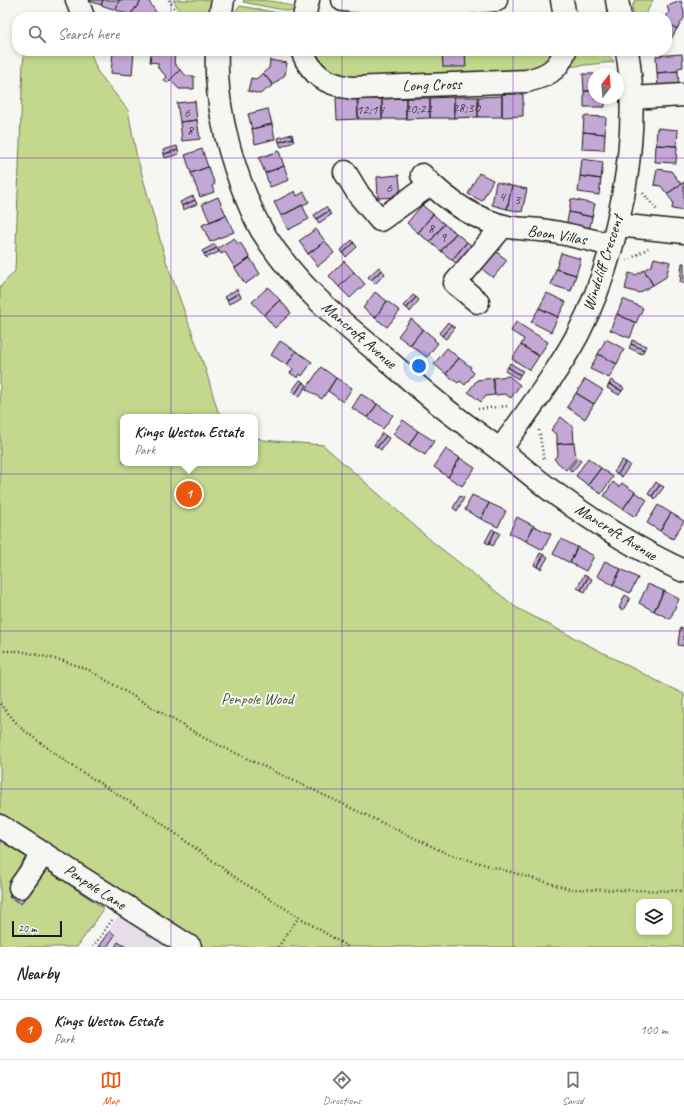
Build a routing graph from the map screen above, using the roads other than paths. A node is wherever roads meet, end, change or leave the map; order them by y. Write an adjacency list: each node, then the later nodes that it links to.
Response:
1 (77, 0): 8 (street)
2 (223, 0): 9 (street)
3 (308, 0): 10 (street)
4 (343, 0): 5 (street)
5 (496, 0)
6 (562, 0): 11 (street)
7 (617, 0): 12 (street)
8 (81, 12)
9 (221, 12)
10 (305, 12)
11 (564, 12)
12 (619, 12)
13 (217, 56): 24 (street, Mancroft Avenue)
14 (304, 56): 15 (street, Long Cross)
15 (564, 56)
16 (627, 56): 18 (street, Windcliff Crescent)
17 (684, 94): 18 (street)
18 (631, 98): 22 (street, Windcliff Crescent)
19 (345, 172): 20 (street, Boon Villas)
20 (503, 226): 22 (street, Boon Villas); 23 (street)
21 (684, 232): 22 (street, Boon Villas)
22 (614, 235): 24 (street, Windcliff Crescent)
23 (478, 302)
24 (500, 450): 25 (street, Mancroft Avenue)
25 (684, 571)
26 (0, 826): 27 (street, Penpole Lane)
27 (43, 854): 28 (street); 29 (street, Penpole Lane)
28 (20, 887)
29 (190, 947)

